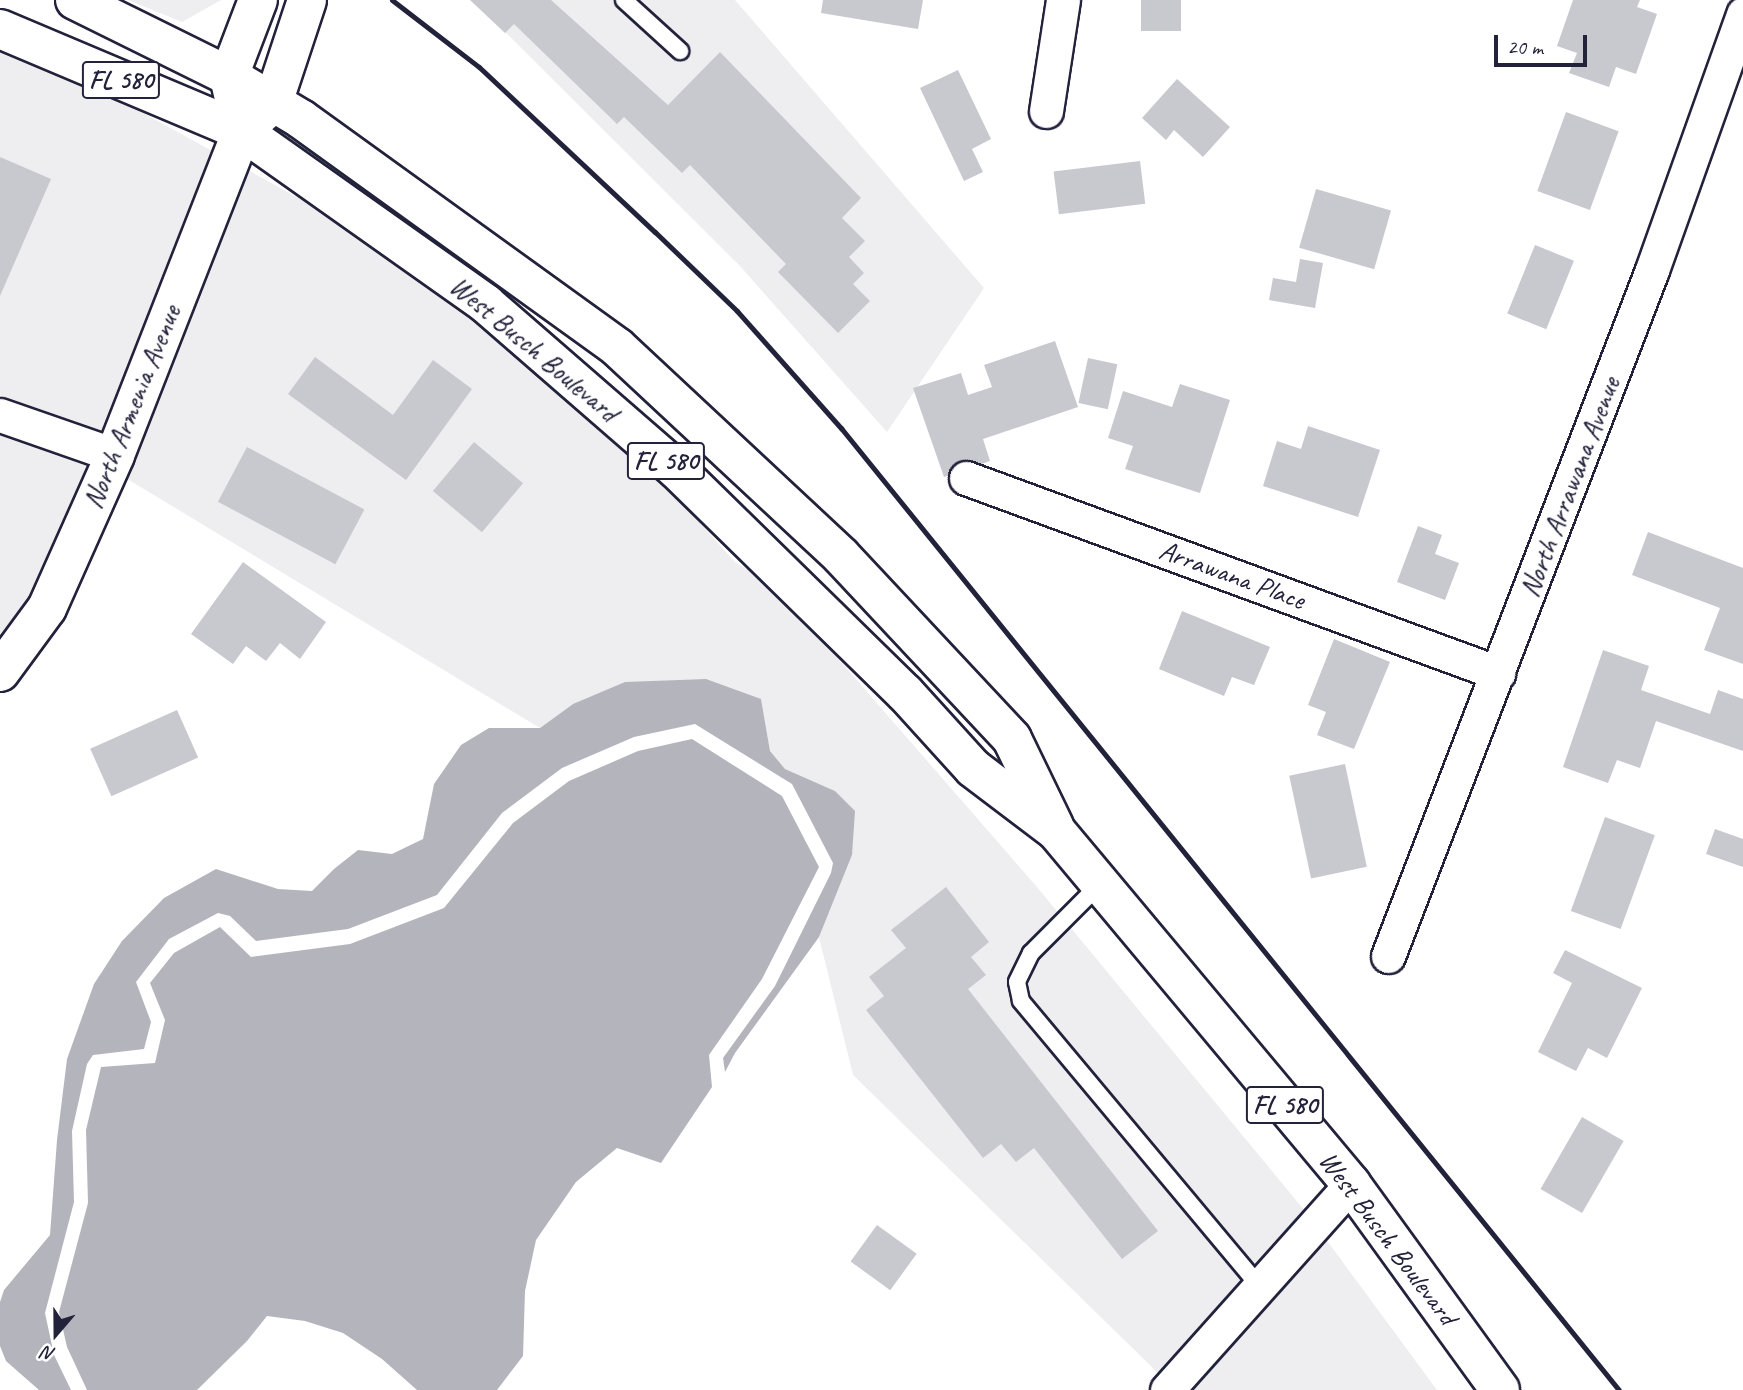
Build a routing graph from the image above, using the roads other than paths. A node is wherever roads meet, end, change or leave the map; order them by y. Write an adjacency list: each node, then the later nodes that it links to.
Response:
1 (75, 0): 9 (main road, West Busch Boulevard / FL 580)
2 (258, 0): 9 (main road)
3 (307, 0): 10 (main road, North Armenia Avenue)
4 (624, 0): 8 (lane)
5 (1063, 0): 11 (street)
6 (1743, 14): 17 (street, North Arrawana Avenue)
7 (0, 29): 12 (main road, West Busch Boulevard / FL 580)
8 (680, 51)
9 (229, 76): 10 (main road, West Busch Boulevard); 12 (main road)
10 (273, 103): 12 (main road, North Armenia Avenue); 18 (main road, West Busch Boulevard)
11 (1046, 111)
12 (242, 131): 14 (main road, North Armenia Avenue); 18 (main road, West Busch Boulevard / FL 580)
13 (0, 415): 14 (street)
14 (115, 455): 16 (main road, North Armenia Avenue)
15 (966, 478): 17 (street, Arrawana Place)
16 (0, 672)
17 (1498, 673): 20 (street, North Arrawana Avenue)
18 (1056, 831): 19 (main road, West Busch Boulevard / FL 580)
19 (1100, 884): 21 (main road, West Busch Boulevard / FL 580); 22 (lane)
20 (1388, 956)
21 (1351, 1184): 22 (street); 24 (main road, West Busch Boulevard / FL 580)
22 (1260, 1287): 23 (street)
23 (1167, 1390)
24 (1500, 1390)

